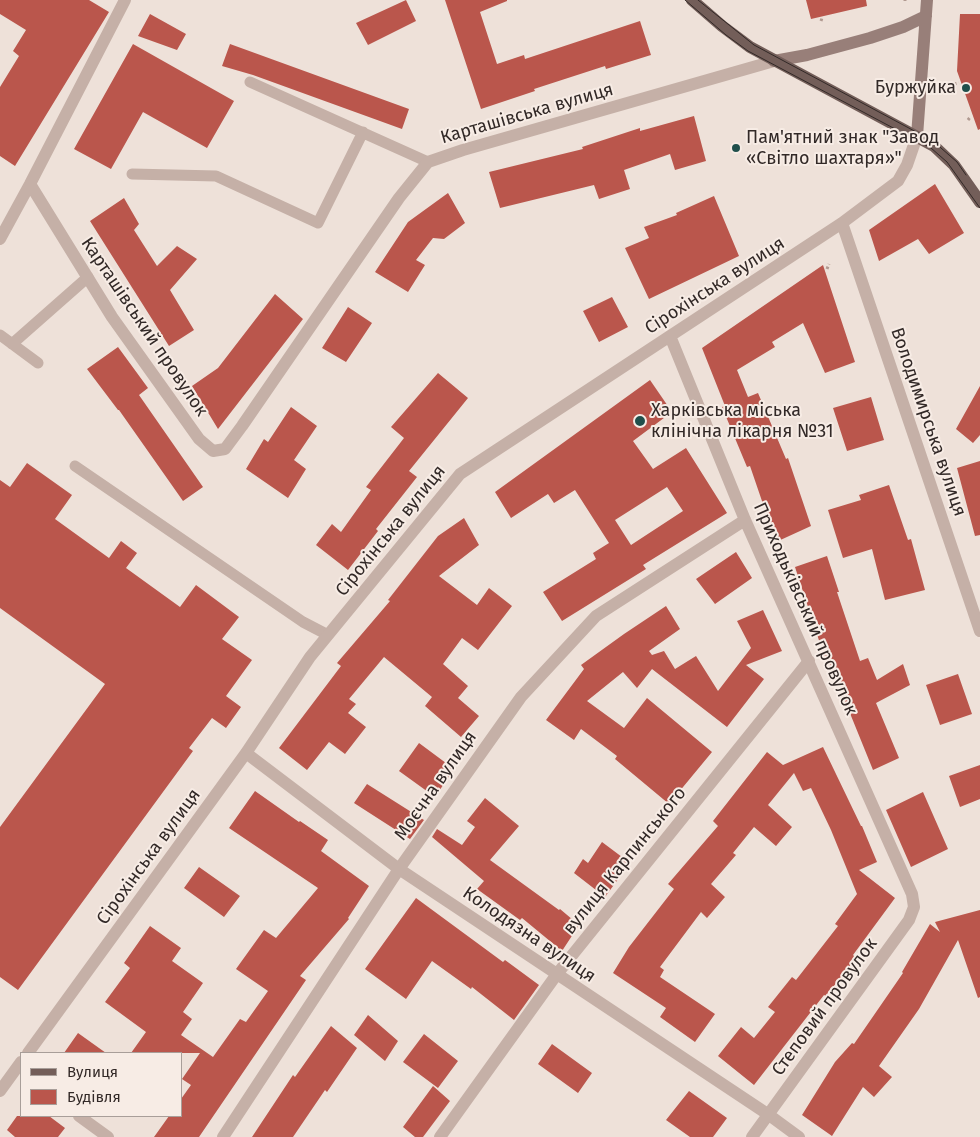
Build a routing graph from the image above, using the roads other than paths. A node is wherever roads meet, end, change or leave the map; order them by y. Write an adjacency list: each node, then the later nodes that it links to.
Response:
1 (125, 0): 11 (street)
2 (692, 0): 5 (main road)
3 (927, 0): 4 (main road)
4 (926, 16): 5 (main road); 8 (main road)
5 (774, 61): 8 (main road); 9 (street, Карташівська вулиця)
6 (250, 82): 7 (lane)
7 (363, 132): 9 (lane); 10 (lane)
8 (917, 136): 12 (main road); 13 (street, Сірохінська вулиця)
9 (428, 162): 20 (street, Карташівська вулиця)
10 (132, 174)
11 (30, 184): 14 (street); 15 (street, Карташівський провулок)
12 (980, 202)
13 (842, 223): 17 (street, Сірохінська вулиця); 23 (street, Володимирська вулиця)
14 (0, 239)
15 (88, 277): 18 (lane); 20 (street, Карташівський провулок)
16 (0, 335): 18 (lane)
17 (670, 336): 22 (street, Приходьківський провулок); 24 (street, Сірохінська вулиця)
18 (12, 344): 19 (lane)
19 (38, 364)
20 (242, 426)
21 (74, 466): 24 (lane)
22 (745, 520): 25 (street, Приходьківський провулок); 27 (street, Моєчна вулиця)
23 (980, 631)
24 (328, 635): 26 (street, Сірохінська вулиця)
25 (809, 661): 28 (street, Приходьківський провулок); 29 (street, вулиця Карпинського)
26 (246, 753): 27 (street, Колодязна вулиця); 30 (street, Сірохінська вулиця)
27 (399, 869): 29 (street, Колодязна вулиця); 36 (street, Моєчна вулиця)
28 (912, 894): 33 (street, Степовий провулок)
29 (557, 974): 33 (street, Колодязна вулиця); 37 (street, вулиця Карпинського)
30 (29, 1052)
31 (20, 1068): 32 (street)
32 (0, 1091)
33 (769, 1115): 38 (street, Степовий провулок); 39 (street, Колодязна вулиця)
34 (80, 1117): 35 (street)
35 (108, 1137)
36 (223, 1137)
37 (440, 1137)
38 (752, 1137)
39 (799, 1137)

